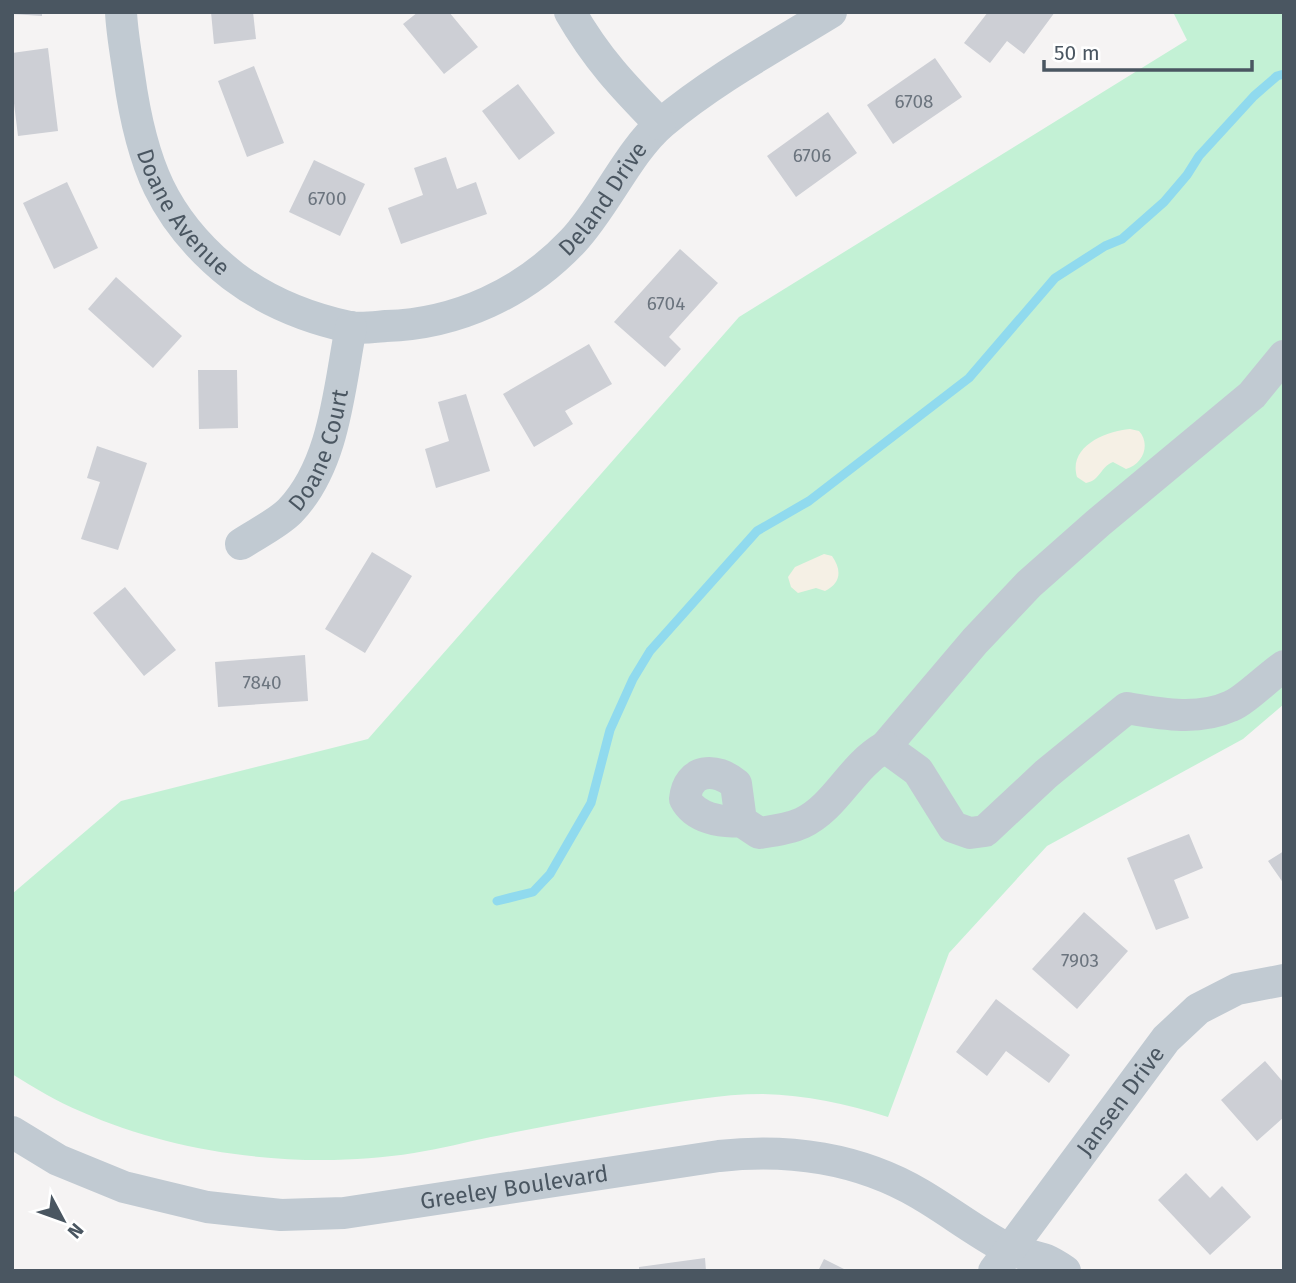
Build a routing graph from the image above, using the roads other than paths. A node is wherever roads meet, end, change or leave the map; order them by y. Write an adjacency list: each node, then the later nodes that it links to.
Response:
1 (121, 12): 5 (street, Doane Avenue)
2 (570, 12): 4 (street)
3 (831, 12): 4 (street, Deland Drive)
4 (660, 124): 5 (street, Deland Drive)
5 (351, 327): 7 (street, Doane Court)
6 (1284, 356): 9 (street)
7 (241, 544)
8 (1284, 666): 9 (street)
9 (885, 747): 10 (street)
10 (741, 821)
11 (1284, 980): 13 (street, Jansen Drive)
12 (12, 1132): 13 (street, Greeley Boulevard)
13 (1008, 1264): 14 (street, Greeley Boulevard)
14 (1065, 1271)

